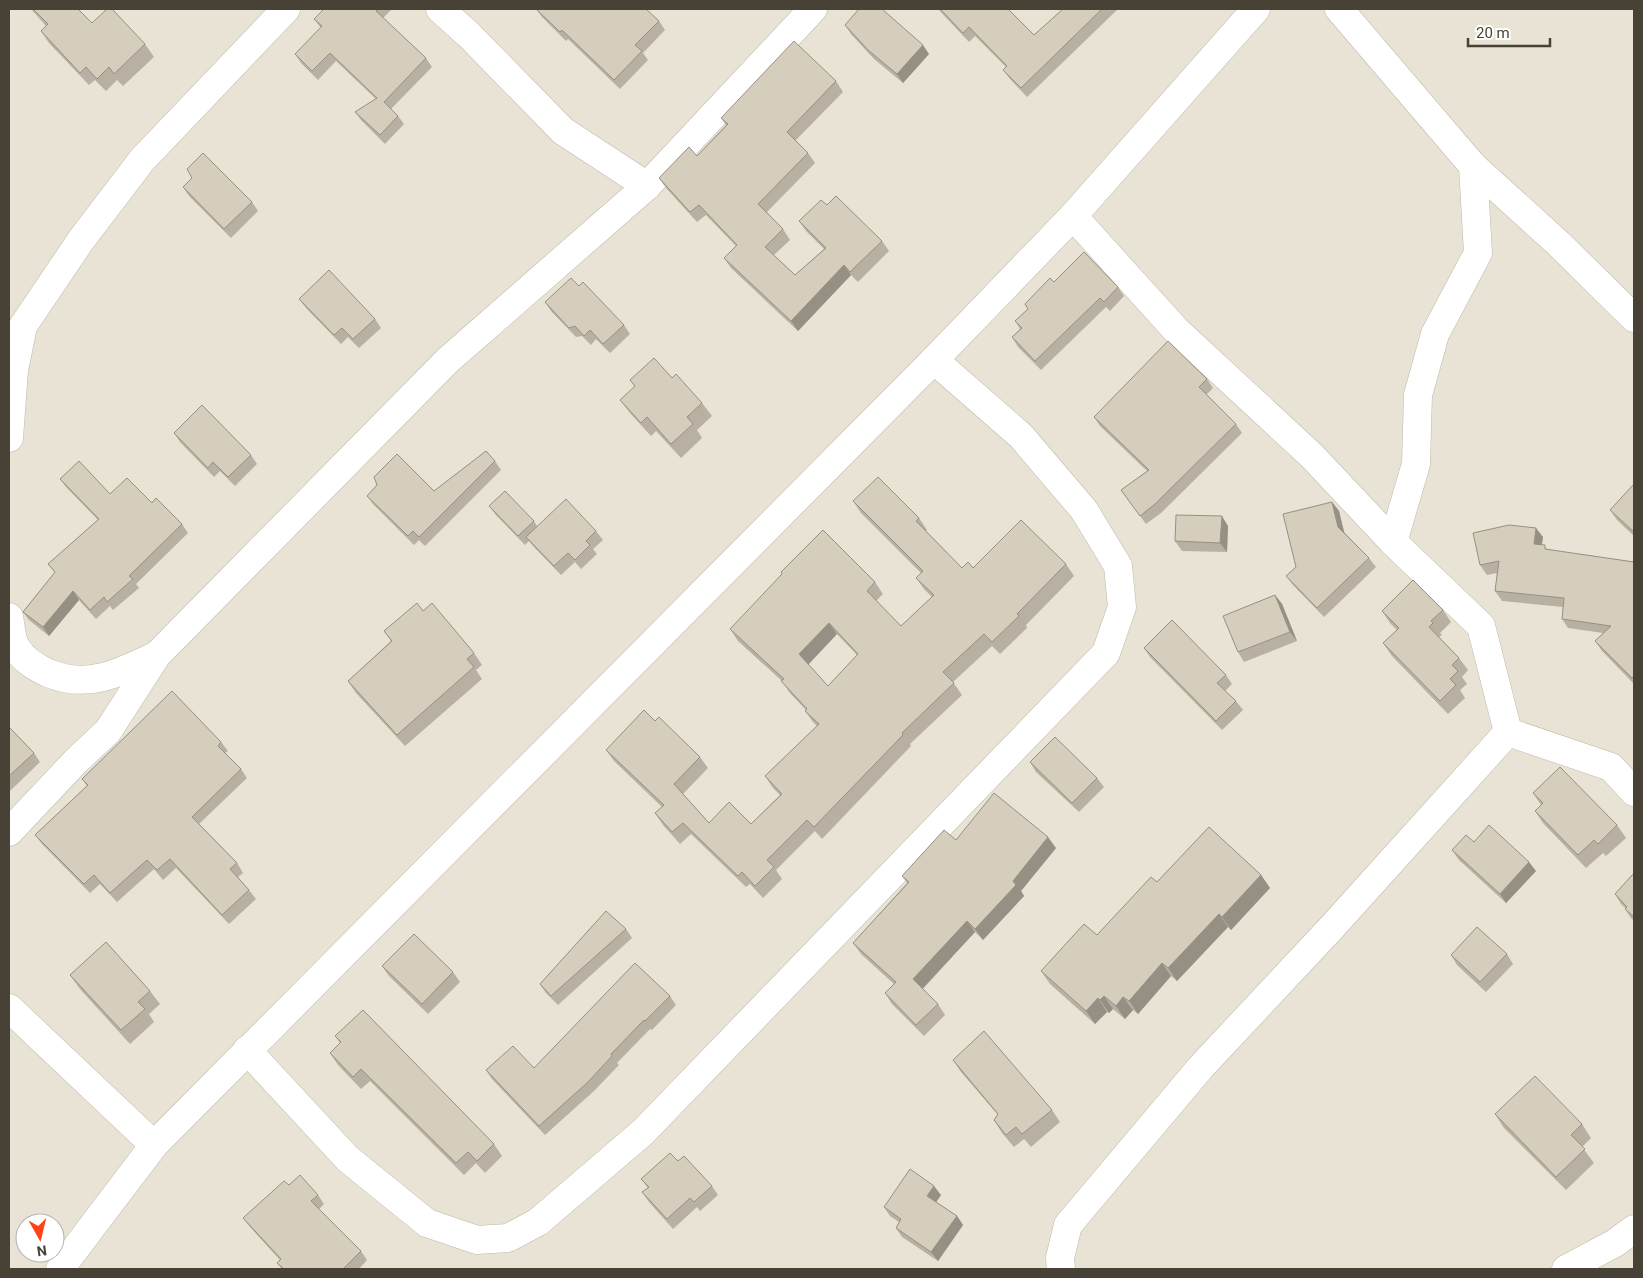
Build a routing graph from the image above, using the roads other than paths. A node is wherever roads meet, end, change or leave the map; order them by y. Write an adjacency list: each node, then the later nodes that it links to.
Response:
1 (286, 9): 11 (street)
2 (440, 9): 7 (street)
3 (813, 9): 7 (street)
4 (1256, 9): 8 (street)
5 (1339, 9): 6 (street)
6 (1473, 166): 9 (street); 12 (street)
7 (647, 186): 14 (street)
8 (1072, 216): 10 (street); 12 (street)
9 (1634, 318)
10 (934, 360): 19 (street); 19 (street)
11 (9, 438)
12 (1393, 542): 15 (street)
13 (9, 617): 14 (street)
14 (157, 654): 17 (street)
15 (1508, 732): 16 (street); 23 (street)
16 (1634, 792)
17 (9, 832)
18 (9, 1008): 20 (street)
19 (247, 1050): 20 (street)
20 (154, 1145): 22 (street)
21 (1634, 1229): 24 (street)
22 (60, 1269)
23 (1061, 1269)
24 (1566, 1269)

